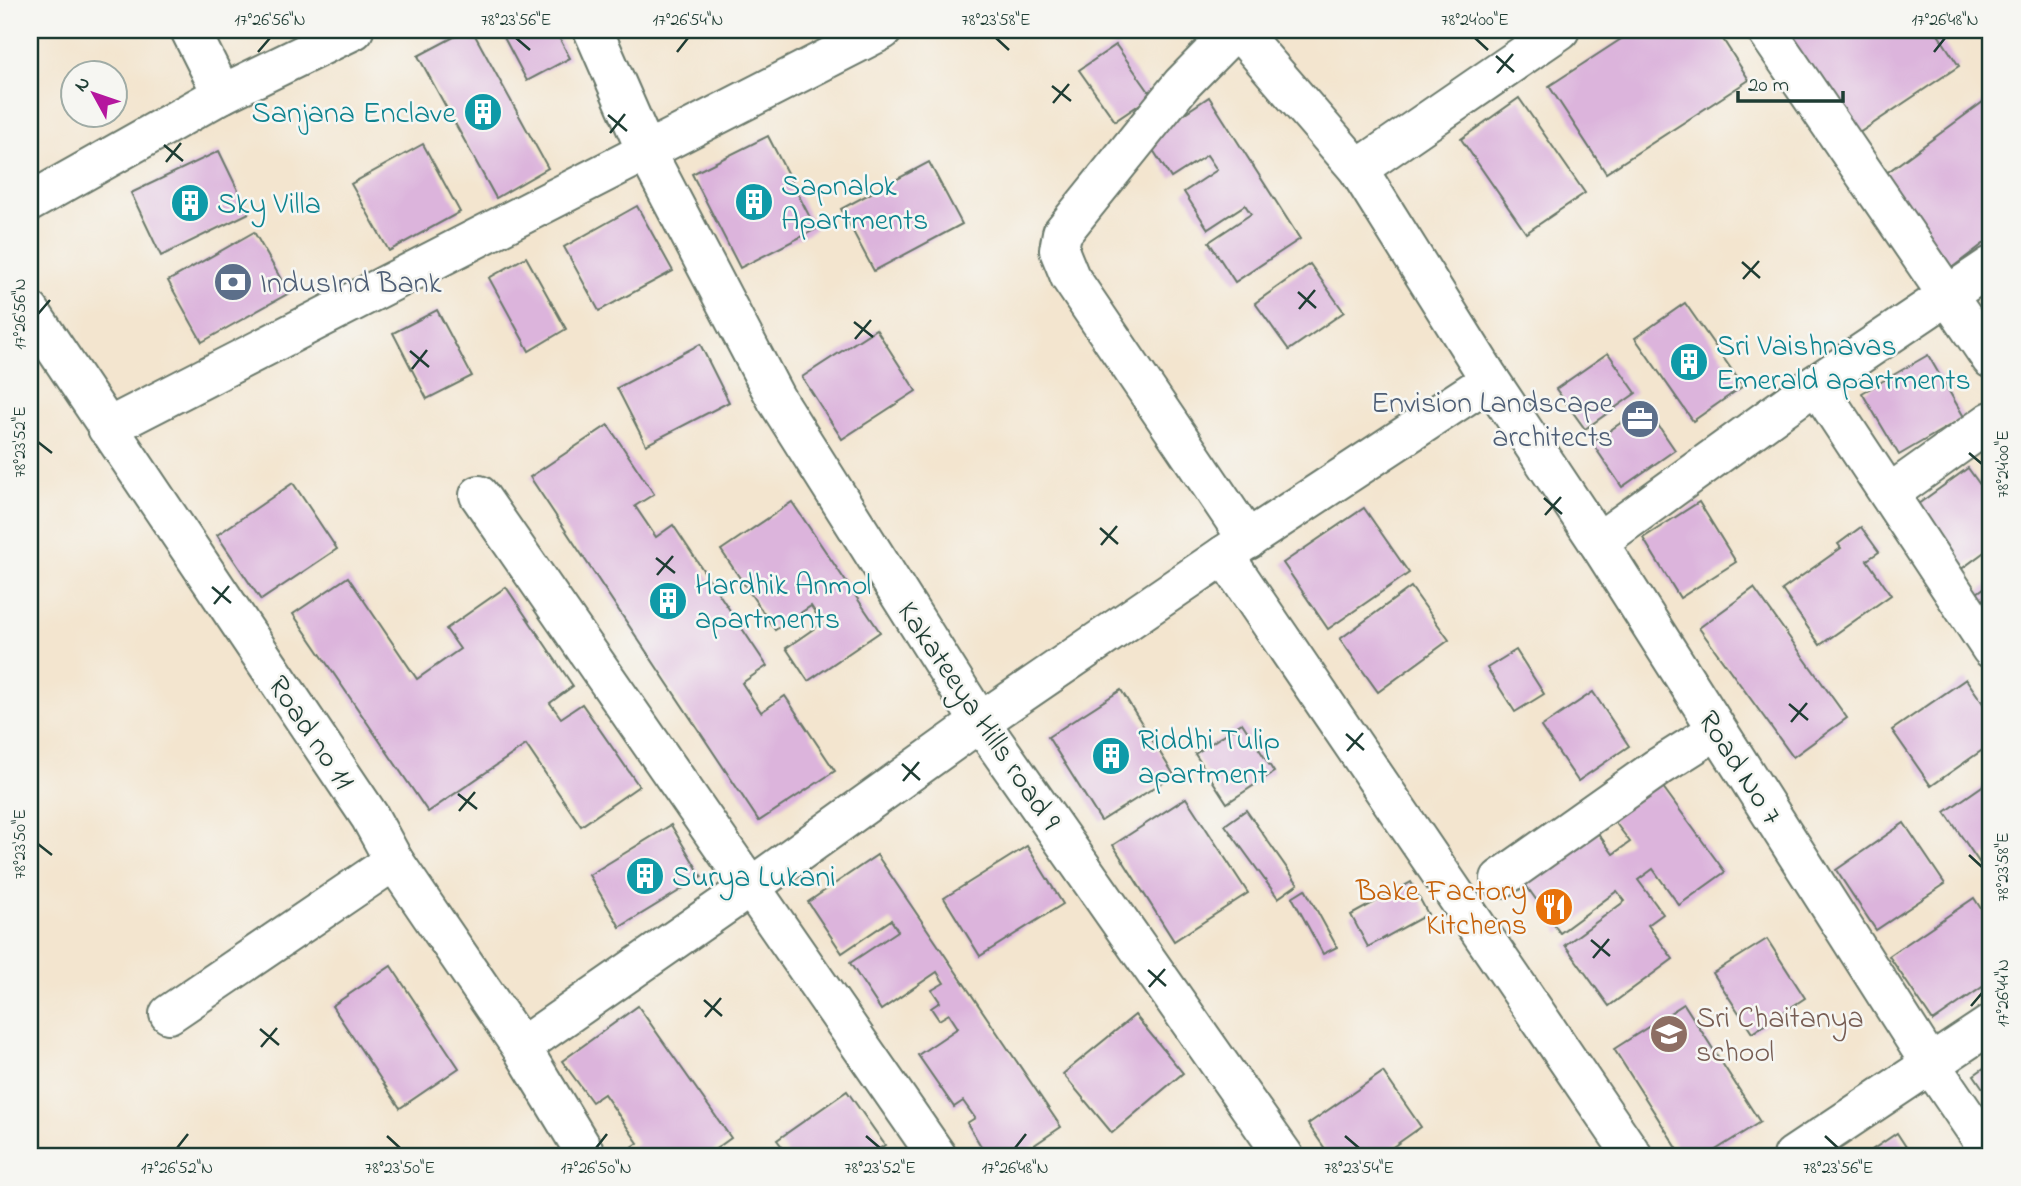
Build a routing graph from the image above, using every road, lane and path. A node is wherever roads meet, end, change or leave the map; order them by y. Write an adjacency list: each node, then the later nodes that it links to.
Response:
1 (190, 30): 8 (street)
2 (354, 30): 8 (street)
3 (593, 30): 9 (street, Kakateeya Hills road 9)
4 (883, 30): 9 (street)
5 (1236, 30): 10 (street, Road No 7); 23 (street)
6 (1560, 30): 10 (street)
7 (1766, 30): 13 (street)
8 (222, 94): 11 (street)
9 (646, 151): 19 (street); 25 (street, Kakateeya Hills road 9)
10 (1358, 169): 16 (street, Road No 7)
11 (30, 202)
12 (1991, 266): 13 (street)
13 (1946, 296): 15 (street); 17 (street)
14 (30, 311): 19 (street, Road no 11)
15 (1991, 359)
16 (1490, 380): 22 (street, Road No 7); 23 (street)
17 (1816, 384): 21 (street); 22 (street)
18 (1991, 421): 21 (street)
19 (107, 428): 27 (street, Road no 11)
20 (479, 495): 29 (street)
21 (1889, 495): 24 (street)
22 (1598, 542): 26 (street, Road No 7)
23 (1236, 547): 25 (street); 38 (street)
24 (1991, 649)
25 (980, 722): 29 (street); 37 (street, Kakateeya Hills road 9)
26 (1717, 730): 28 (street); 33 (street, Road No 7)
27 (394, 861): 30 (street); 32 (street, Road no 11)
28 (1500, 879)
29 (752, 886): 32 (street); 36 (street)
30 (169, 1014)
31 (1991, 1024): 33 (street)
32 (521, 1047): 35 (street, Road no 11)
33 (1931, 1065): 34 (street, Road No 7); 39 (street)
34 (1991, 1153)
35 (587, 1156)
36 (937, 1156)
37 (1284, 1156)
38 (1633, 1156)
39 (1793, 1156)

